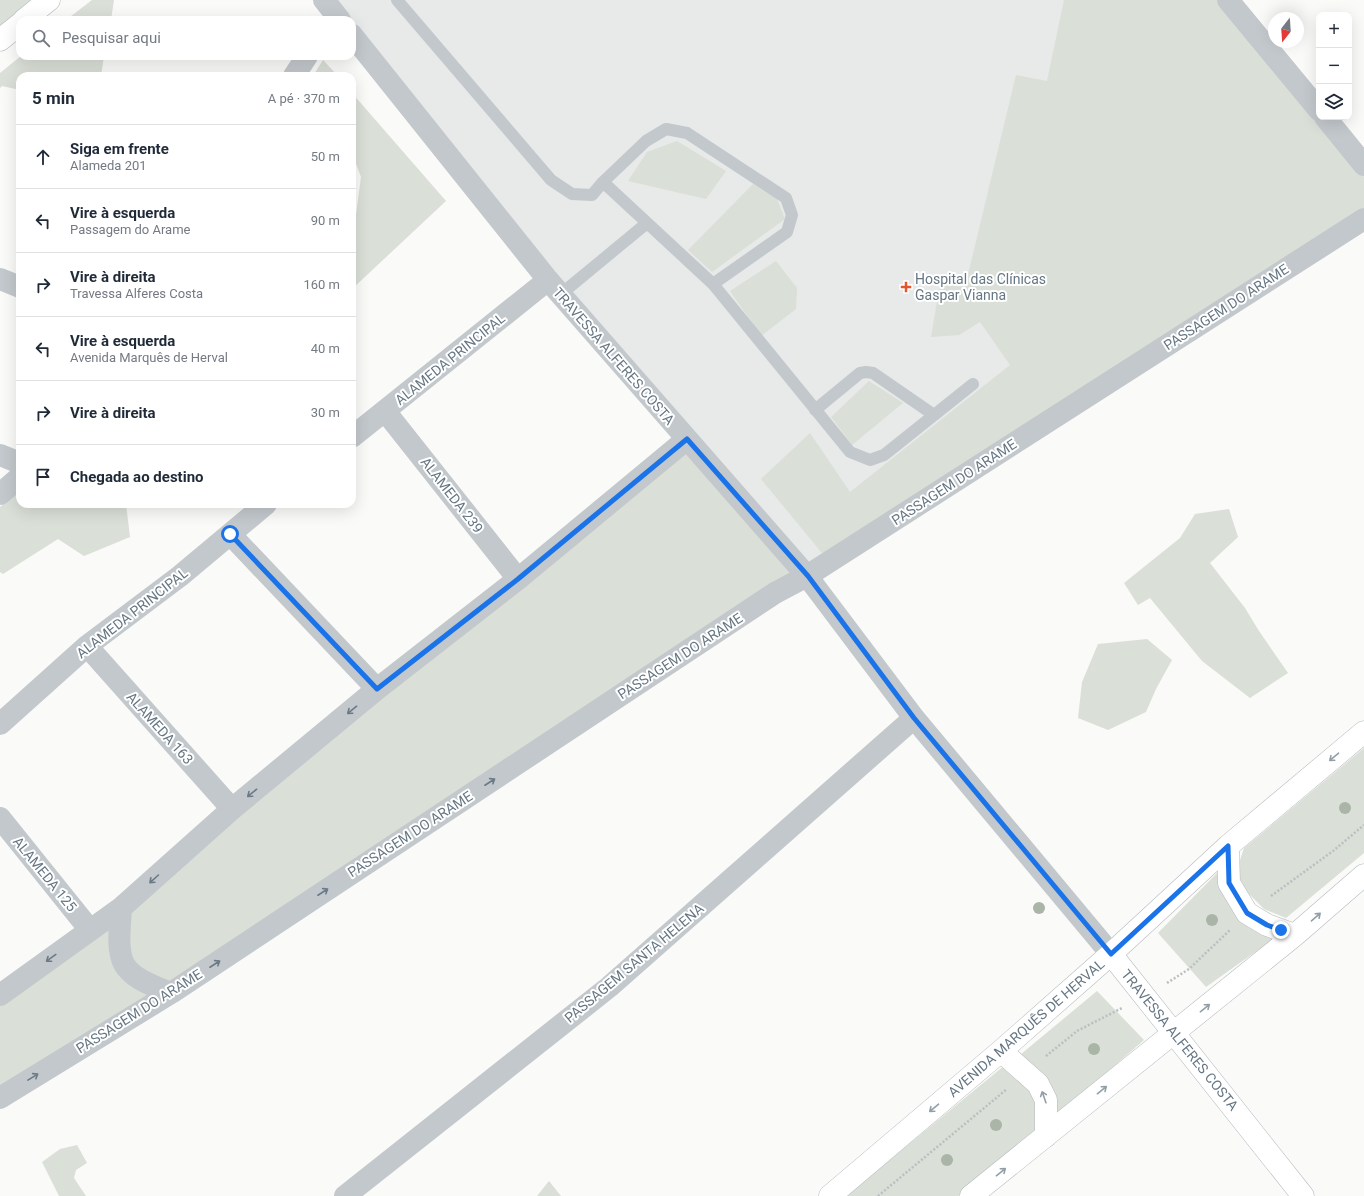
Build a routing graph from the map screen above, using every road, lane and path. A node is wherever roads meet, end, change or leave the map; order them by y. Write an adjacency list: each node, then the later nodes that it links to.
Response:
1 (49, 0): 4 (main road)
2 (397, 0): 13 (lane)
3 (1228, 0): 10 (street)
4 (29, 16)
5 (16, 27): 6 (main road)
6 (0, 40)
7 (356, 40): 19 (street, TRAVESSA ALFERES COSTA)
8 (304, 60): 9 (street)
9 (297, 72)
10 (1316, 106)
11 (1328, 120): 12 (street)
12 (1360, 152)
13 (603, 182): 15 (lane); 17 (lane)
14 (1364, 219): 32 (street, PASSAGEM DO ARAME)
15 (647, 223): 17 (lane); 19 (lane)
16 (0, 279): 18 (street)
17 (713, 284): 21 (lane)
18 (16, 285)
19 (555, 287): 22 (street, ALAMEDA PRINCIPAL); 25 (street, TRAVESSA ALFERES COSTA)
20 (973, 384): 23 (lane)
21 (815, 410): 23 (lane); 23 (lane)
22 (385, 411): 24 (street, ALAMEDA PRINCIPAL); 33 (street, ALAMEDA 239)
23 (934, 415)
24 (356, 434)
25 (687, 439): 32 (street, TRAVESSA ALFERES COSTA); 33 (street)
26 (0, 455): 27 (street)
27 (16, 461)
28 (16, 480): 29 (street)
29 (0, 494)
30 (261, 508): 31 (street, ALAMEDA PRINCIPAL)
31 (230, 534): 34 (street, ALAMEDA PRINCIPAL); 35 (street)
32 (808, 576): 36 (street, TRAVESSA ALFERES COSTA); 47 (street, PASSAGEM DO ARAME, one-way to 32)
33 (518, 579): 35 (street)
34 (87, 646): 37 (street, ALAMEDA PRINCIPAL); 39 (street, ALAMEDA 163)
35 (377, 689): 39 (street, one-way to 39)
36 (914, 718): 46 (street, TRAVESSA ALFERES COSTA); 53 (street, PASSAGEM SANTA HELENA)
37 (0, 724)
38 (1364, 732): 41 (main road, AVENIDA MARQUÊS DE HERVAL, one-way to 41)
39 (232, 809): 43 (street, one-way to 43)
40 (0, 818): 44 (street, ALAMEDA 125)
41 (1228, 846): 45 (main road); 46 (main road, AVENIDA MARQUÊS DE HERVAL)
42 (1364, 875): 45 (main road, one-way to 42)
43 (121, 908): 44 (street); 47 (street)
44 (90, 930): 48 (street, one-way to 48)
45 (1295, 935): 49 (main road, one-way to 45)
46 (1111, 954): 49 (main road, TRAVESSA ALFERES COSTA); 50 (main road, AVENIDA MARQUÊS DE HERVAL)
47 (171, 993): 51 (street, PASSAGEM DO ARAME, one-way to 47)
48 (0, 996)
49 (1174, 1032): 52 (main road, one-way to 49); 56 (main road, TRAVESSA ALFERES COSTA)
50 (1001, 1051): 52 (main road, one-way to 50); 54 (main road, AVENIDA MARQUÊS DE HERVAL, one-way to 54)
51 (0, 1098)
52 (1046, 1136): 55 (main road, one-way to 52)
53 (344, 1196)
54 (830, 1196)
55 (971, 1196)
56 (1303, 1196)

